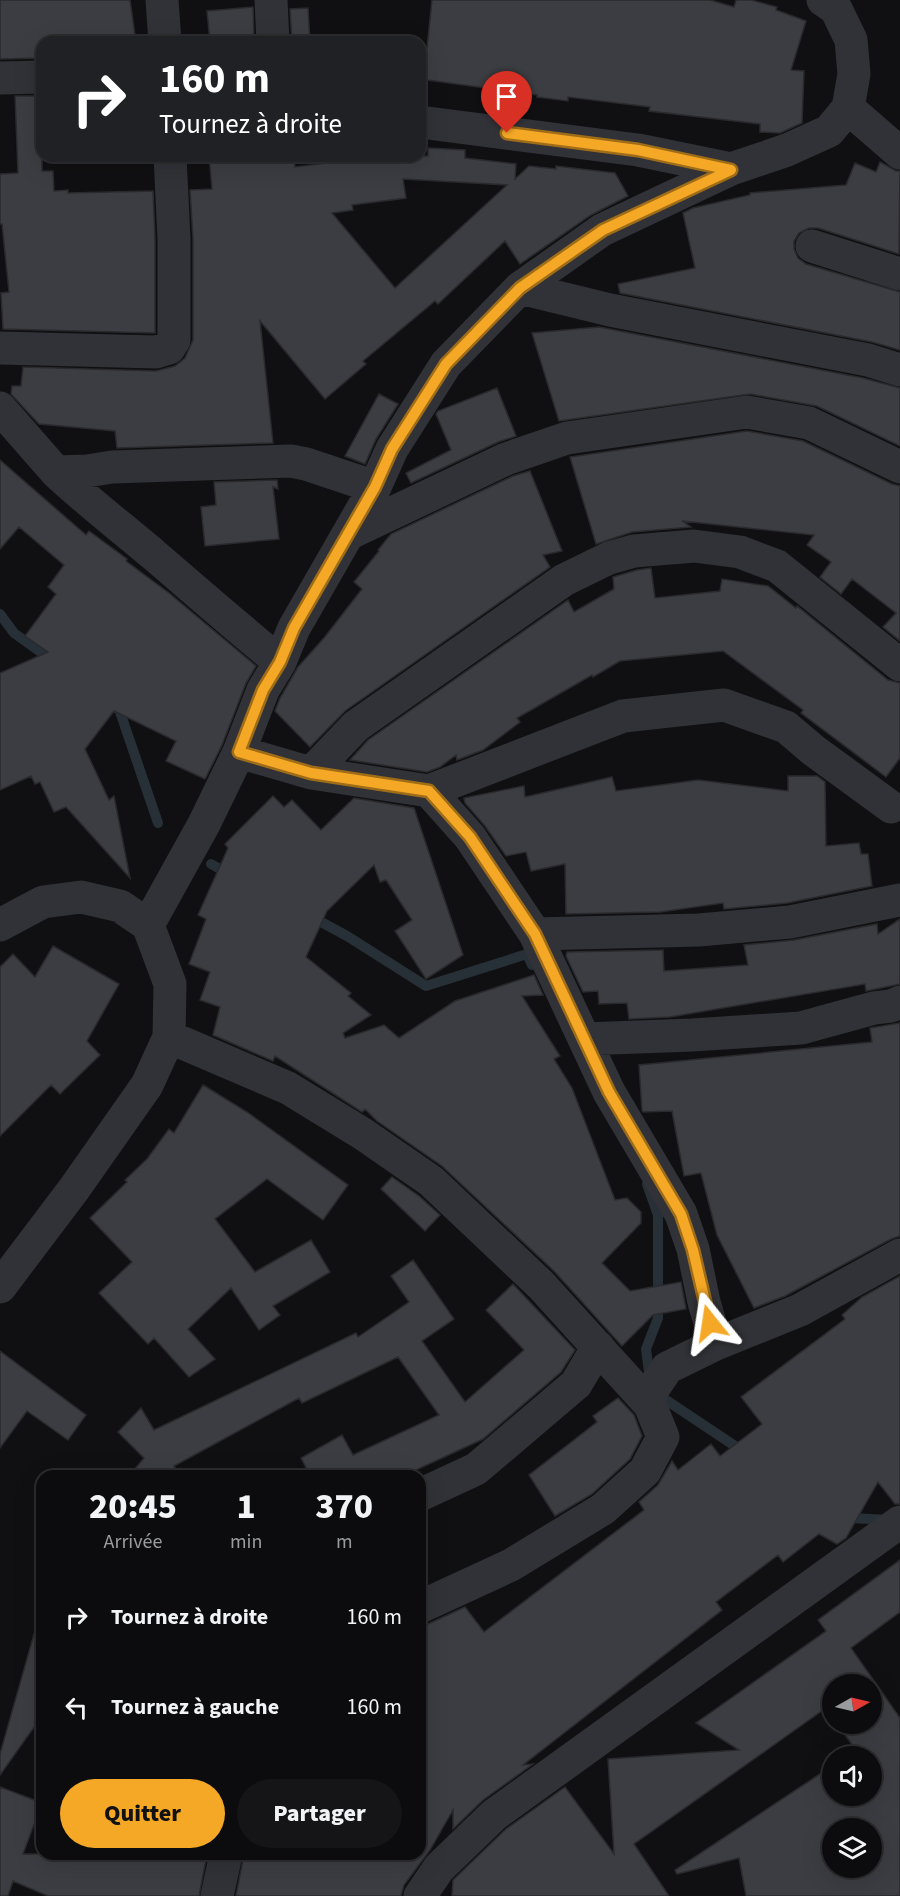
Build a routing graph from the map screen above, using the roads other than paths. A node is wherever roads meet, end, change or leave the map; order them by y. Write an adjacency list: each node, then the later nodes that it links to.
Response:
1 (162, 0): 4 (street)
2 (271, 0): 5 (street)
3 (823, 0): 8 (street)
4 (165, 36)
5 (273, 36)
6 (36, 77): 7 (street)
7 (0, 78)
8 (848, 108): 10 (street); 12 (street)
9 (426, 123): 12 (street)
10 (900, 153)
11 (170, 162): 16 (street)
12 (731, 170): 15 (street)
13 (812, 246): 14 (street)
14 (900, 274)
15 (520, 288): 17 (street); 21 (street)
16 (0, 348)
17 (900, 370)
18 (0, 408): 20 (street)
19 (900, 467): 22 (street)
20 (56, 472): 21 (street); 23 (street)
21 (375, 487): 22 (street)
22 (348, 534): 23 (street)
23 (280, 662): 25 (street)
24 (900, 664): 26 (street)
25 (239, 752): 26 (street); 31 (street)
26 (311, 773): 27 (street)
27 (429, 791): 28 (street); 32 (street)
28 (891, 807)
29 (900, 900): 32 (street)
30 (0, 925): 31 (street)
31 (148, 925): 34 (street)
32 (535, 934): 35 (street)
33 (900, 1002): 35 (street)
34 (169, 1037): 37 (street); 39 (street)
35 (584, 1039): 38 (street)
36 (900, 1255): 38 (street)
37 (0, 1287)
38 (716, 1344): 40 (street)
39 (598, 1347): 40 (street); 41 (street)
40 (656, 1388): 43 (street)
41 (426, 1492)
42 (892, 1528): 46 (street)
43 (426, 1604)
44 (225, 1860): 45 (street)
45 (217, 1896)
46 (420, 1896)

